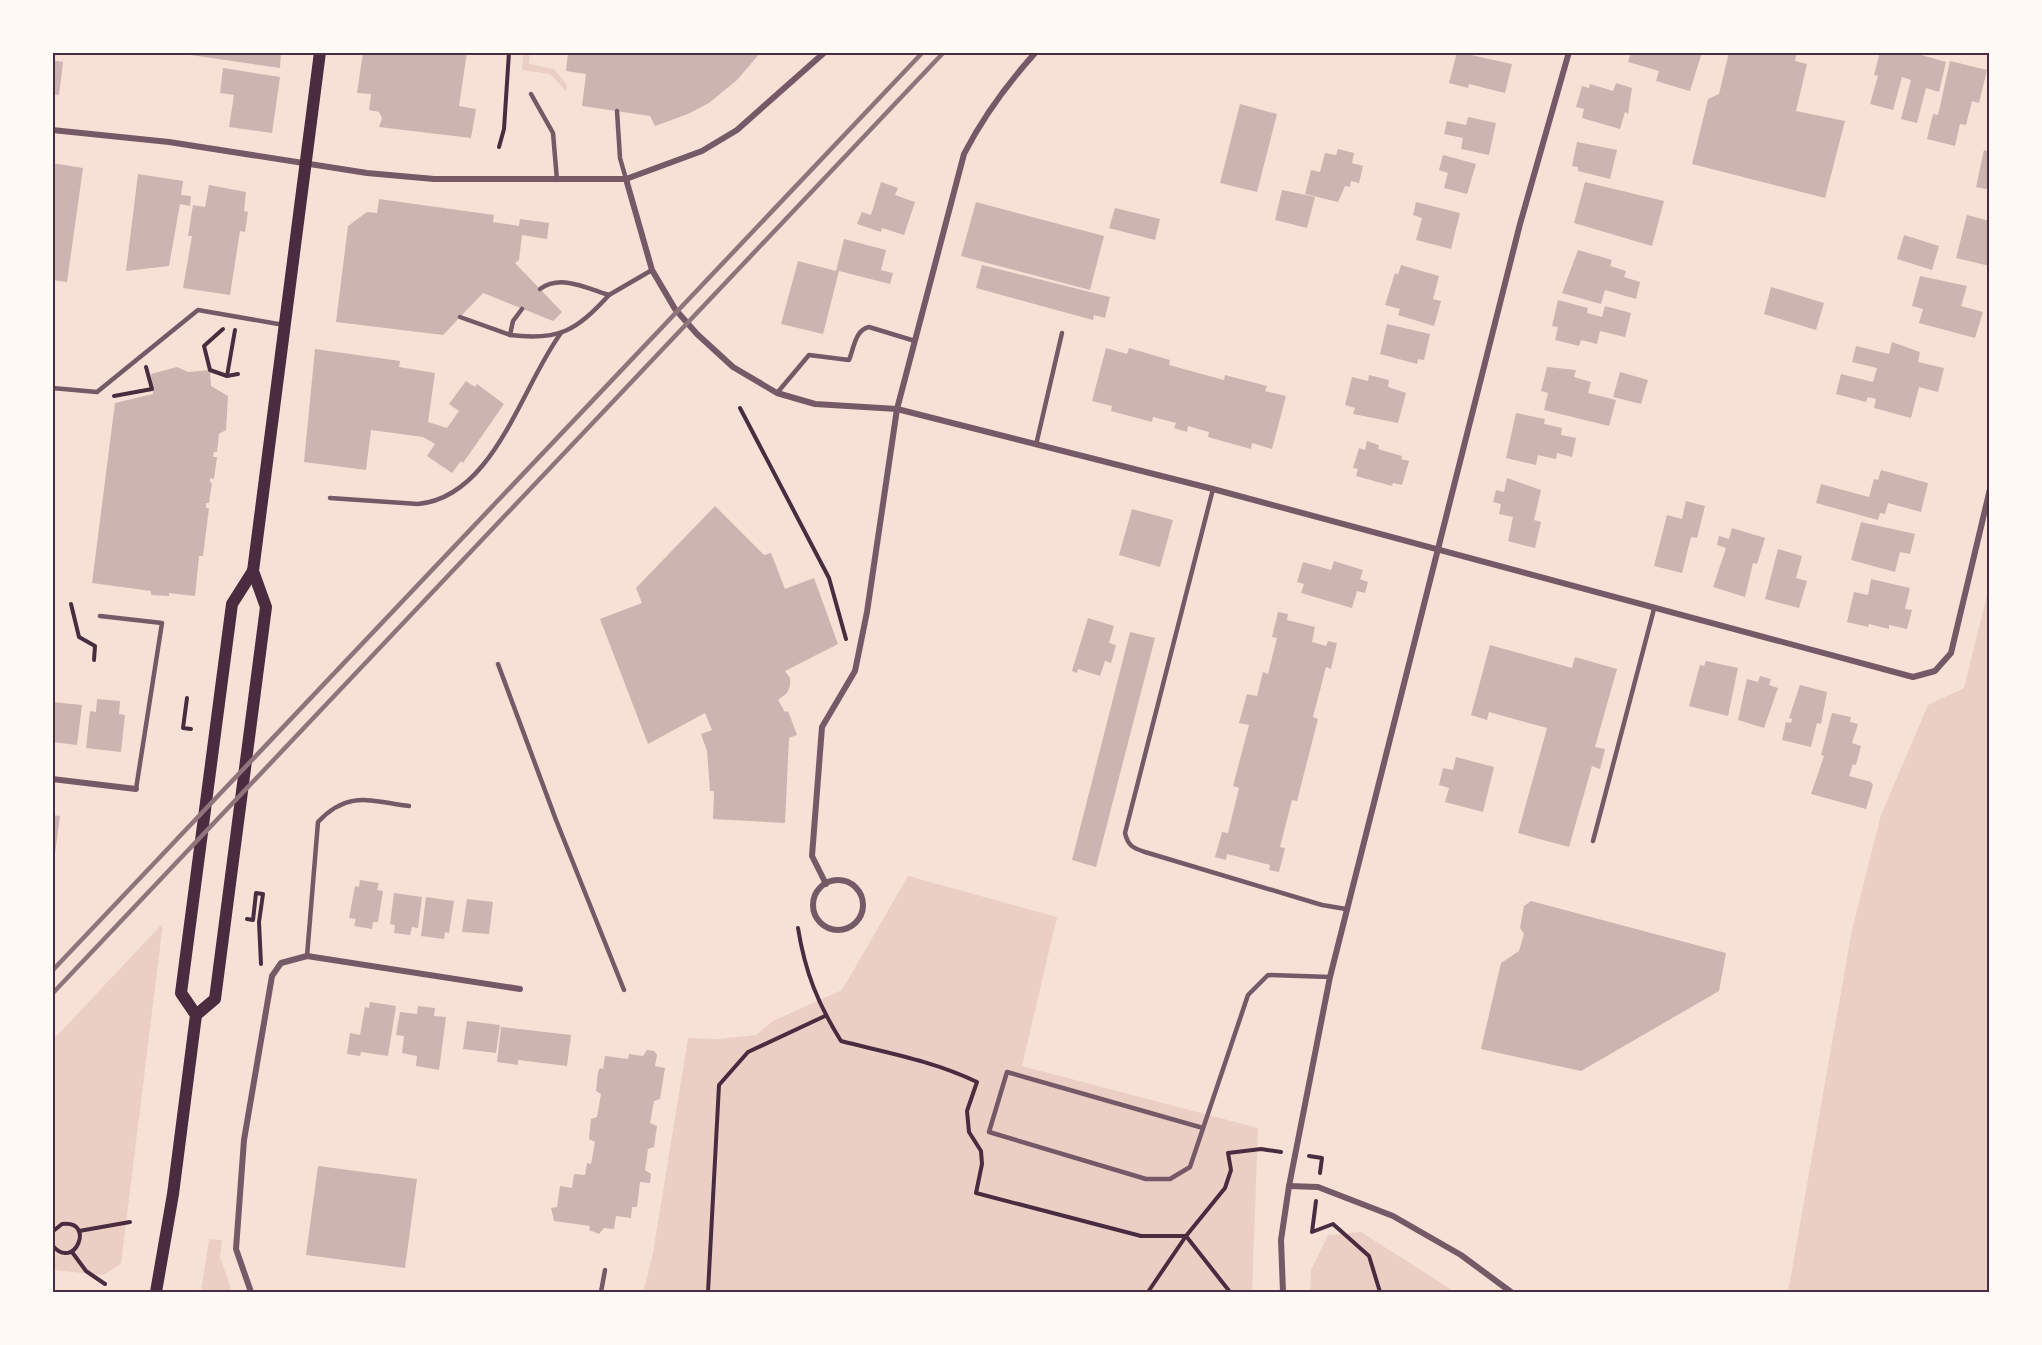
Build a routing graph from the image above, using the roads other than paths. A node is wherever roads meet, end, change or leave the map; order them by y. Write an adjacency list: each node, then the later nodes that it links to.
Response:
1 (320, 52): 8 (main road)
2 (825, 52): 9 (street)
3 (1036, 52): 20 (street)
4 (1569, 52): 28 (street)
5 (531, 94): 10 (lane)
6 (617, 111): 9 (lane)
7 (52, 130): 8 (street)
8 (306, 163): 10 (street); 16 (main road)
9 (626, 179): 10 (street); 11 (street)
10 (557, 180)
11 (652, 270): 13 (lane); 22 (street)
12 (540, 289): 13 (lane)
13 (609, 295): 17 (lane)
14 (522, 309): 19 (lane)
15 (460, 317): 19 (lane)
16 (284, 325): 21 (lane); 29 (main road)
17 (561, 333): 19 (lane); 27 (lane)
18 (1062, 333): 24 (lane)
19 (510, 335)
20 (915, 341): 22 (lane); 23 (street)
21 (52, 388)
22 (777, 393): 23 (street)
23 (897, 409): 24 (street); 37 (street)
24 (1036, 445): 25 (street)
25 (1212, 489): 28 (street); 38 (lane)
26 (1989, 489): 30 (street)
27 (330, 498)
28 (1436, 551): 30 (street); 38 (street)
29 (253, 571): 43 (main road); 43 (main road)
30 (1654, 609): 36 (lane)
31 (100, 616): 34 (lane)
32 (498, 664): 42 (lane)
33 (52, 778): 34 (street)
34 (136, 789)
35 (409, 806): 39 (lane)
36 (1593, 841)
37 (826, 884): 37 (street)
38 (1346, 909): 40 (street)
39 (307, 956): 41 (street); 48 (street)
40 (1330, 977): 44 (lane); 45 (street)
41 (520, 989)
42 (624, 990)
43 (196, 1015): 47 (main road)
44 (1203, 1128): 44 (lane)
45 (1289, 1186): 50 (street); 51 (street)
46 (605, 1270): 49 (lane)
47 (156, 1293)
48 (251, 1293)
49 (601, 1293)
50 (1283, 1293)
51 (1511, 1293)

